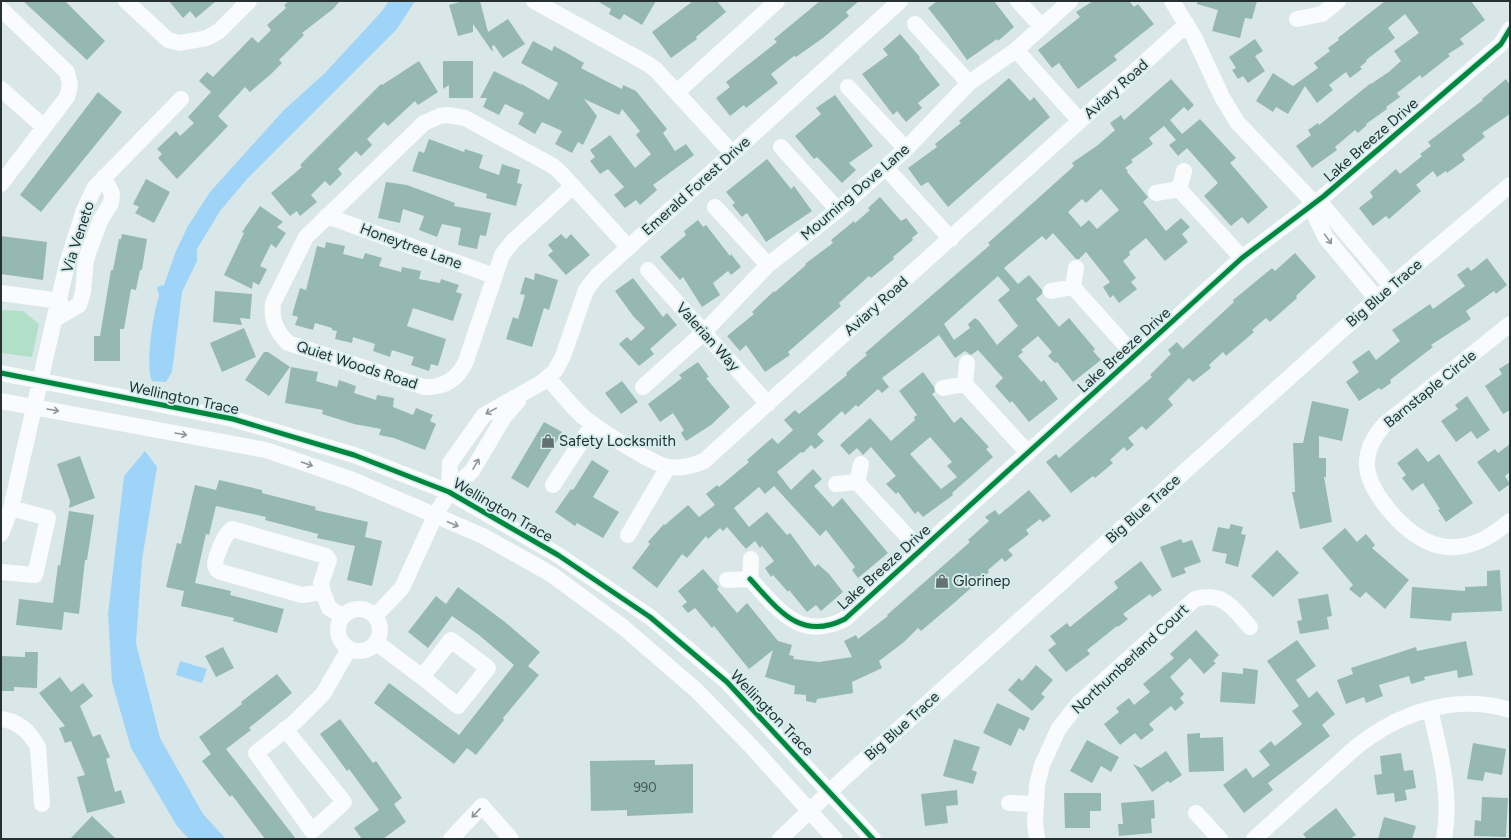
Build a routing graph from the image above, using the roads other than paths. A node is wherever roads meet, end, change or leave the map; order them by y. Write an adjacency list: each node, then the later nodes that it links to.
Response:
1 (126, 1): 2 (street)
2 (249, 1)
3 (534, 1): 20 (street)
4 (777, 1): 20 (street)
5 (900, 1): 26 (street, Emerald Forest Drive)
6 (1018, 1): 14 (street)
7 (1070, 1): 14 (street, Mourning Dove Lane)
8 (1172, 1): 13 (street)
9 (1338, 1): 11 (street)
10 (1, 9): 23 (street)
11 (1297, 19)
12 (915, 24): 17 (street)
13 (1187, 24): 22 (street, Aviary Road); 35 (street)
14 (1042, 26): 16 (street, Mourning Dove Lane)
15 (1510, 29): 35 (street, Lake Breeze Drive)
16 (1016, 50): 17 (street, Mourning Dove Lane); 22 (street)
17 (969, 83): 25 (street, Mourning Dove Lane)
18 (848, 87): 25 (street)
19 (1, 89): 23 (street)
20 (677, 92): 26 (street)
21 (181, 99): 29 (street, Via Veneto)
22 (1080, 121): 39 (street, Aviary Road)
23 (44, 127): 30 (street)
24 (781, 147): 37 (street)
25 (906, 149): 27 (street, Mourning Dove Lane)
26 (732, 153): 40 (street, Emerald Forest Drive)
27 (886, 168): 37 (street, Mourning Dove Lane); 39 (street)
28 (1184, 171): 33 (street)
29 (104, 177): 51 (street, Via Veneto); 52 (street)
30 (1, 184)
31 (1510, 184): 46 (street, Big Blue Trace)
32 (573, 186): 38 (street, Quiet Woods Road); 40 (street, Quiet Woods Road); 45 (street, Quiet Woods Road)
33 (1179, 189): 34 (street); 41 (street)
34 (1156, 193)
35 (1315, 204): 41 (street, Lake Breeze Drive); 46 (street); 50 (street, one-way to 50)
36 (715, 207): 42 (street)
37 (838, 210): 42 (street, Mourning Dove Lane)
38 (327, 216): 45 (street, Honeytree Lane); 45 (street, Quiet Woods Road)
39 (951, 239): 65 (street, Aviary Road)
40 (628, 247): 58 (street, Emerald Forest Drive)
41 (1242, 258): 55 (street, Lake Breeze Drive)
42 (768, 265): 54 (street, Mourning Dove Lane)
43 (1076, 268): 47 (street)
44 (648, 270): 54 (street, Valerian Way)
45 (494, 276)
46 (1391, 286): 50 (street, Big Blue Trace)
47 (1073, 287): 48 (street); 55 (street)
48 (1051, 291)
49 (1, 293): 51 (street)
50 (1377, 299): 96 (street, Big Blue Trace)
51 (60, 301): 52 (street, Via Veneto)
52 (55, 319): 59 (street, Via Veneto)
53 (1510, 324): 77 (street, Barnstaple Circle)
54 (703, 333): 61 (street, Mourning Dove Lane); 65 (street, Valerian Way)
55 (1135, 356): 68 (street, Lake Breeze Drive)
56 (967, 363): 60 (street)
57 (1, 373): 59 (street, Wellington Trace)
58 (548, 378): 63 (street, Emerald Forest Drive); 67 (street, Aviary Road)
59 (40, 381): 66 (street, Via Veneto); 74 (street, Wellington Trace)
60 (965, 384): 62 (street); 68 (street)
61 (643, 387)
62 (943, 388)
63 (526, 392): 74 (street, Emerald Forest Drive, one-way to 63); 74 (street, Emerald Forest Drive, one-way to 74)
64 (1, 401): 66 (street)
65 (768, 404): 70 (street, Aviary Road)
66 (34, 407): 75 (street, Via Veneto); 76 (street, one-way to 76)
67 (593, 424): 70 (street, Aviary Road); 73 (street)
68 (1028, 453): 80 (street, Lake Breeze Drive)
69 (861, 464): 71 (street)
70 (668, 467): 79 (street)
71 (857, 482): 72 (street); 80 (street)
72 (836, 484)
73 (553, 485)
74 (449, 492): 76 (street, Emerald Forest Drive); 96 (street, Wellington Trace)
75 (11, 508): 78 (street, Via Veneto); 82 (street)
76 (435, 516): 87 (street, Emerald Forest Drive); 100 (street, one-way to 100)
77 (1510, 521)
78 (1, 534)
79 (628, 536)
80 (921, 551): 83 (street, Lake Breeze Drive)
81 (751, 559): 83 (street)
82 (1, 572)
83 (750, 579): 84 (street)
84 (727, 580)
85 (323, 592): 85 (street); 86 (street)
86 (343, 616): 87 (street); 90 (street)
87 (375, 616): 89 (street)
88 (1250, 627): 99 (street, Northumberland Court)
89 (377, 643): 90 (street); 91 (street)
90 (349, 649): 95 (street)
91 (422, 677)
92 (1430, 709): 93 (street); 109 (street); 110 (street)
93 (1510, 710)
94 (1, 719): 98 (street)
95 (285, 729): 95 (street)
96 (830, 792): 100 (street, Big Blue Trace); 106 (street, Wellington Trace)
97 (1009, 803): 99 (street)
98 (42, 804)
99 (1034, 804): 107 (street, Northumberland Court)
100 (810, 811): 104 (street, Big Blue Trace); 105 (street)
101 (1196, 813): 108 (street)
102 (455, 838): 103 (street, one-way to 102)
103 (511, 839)
104 (780, 839)
105 (835, 839)
106 (873, 839)
107 (1037, 839)
108 (1220, 839)
109 (1254, 839)
110 (1444, 839)

